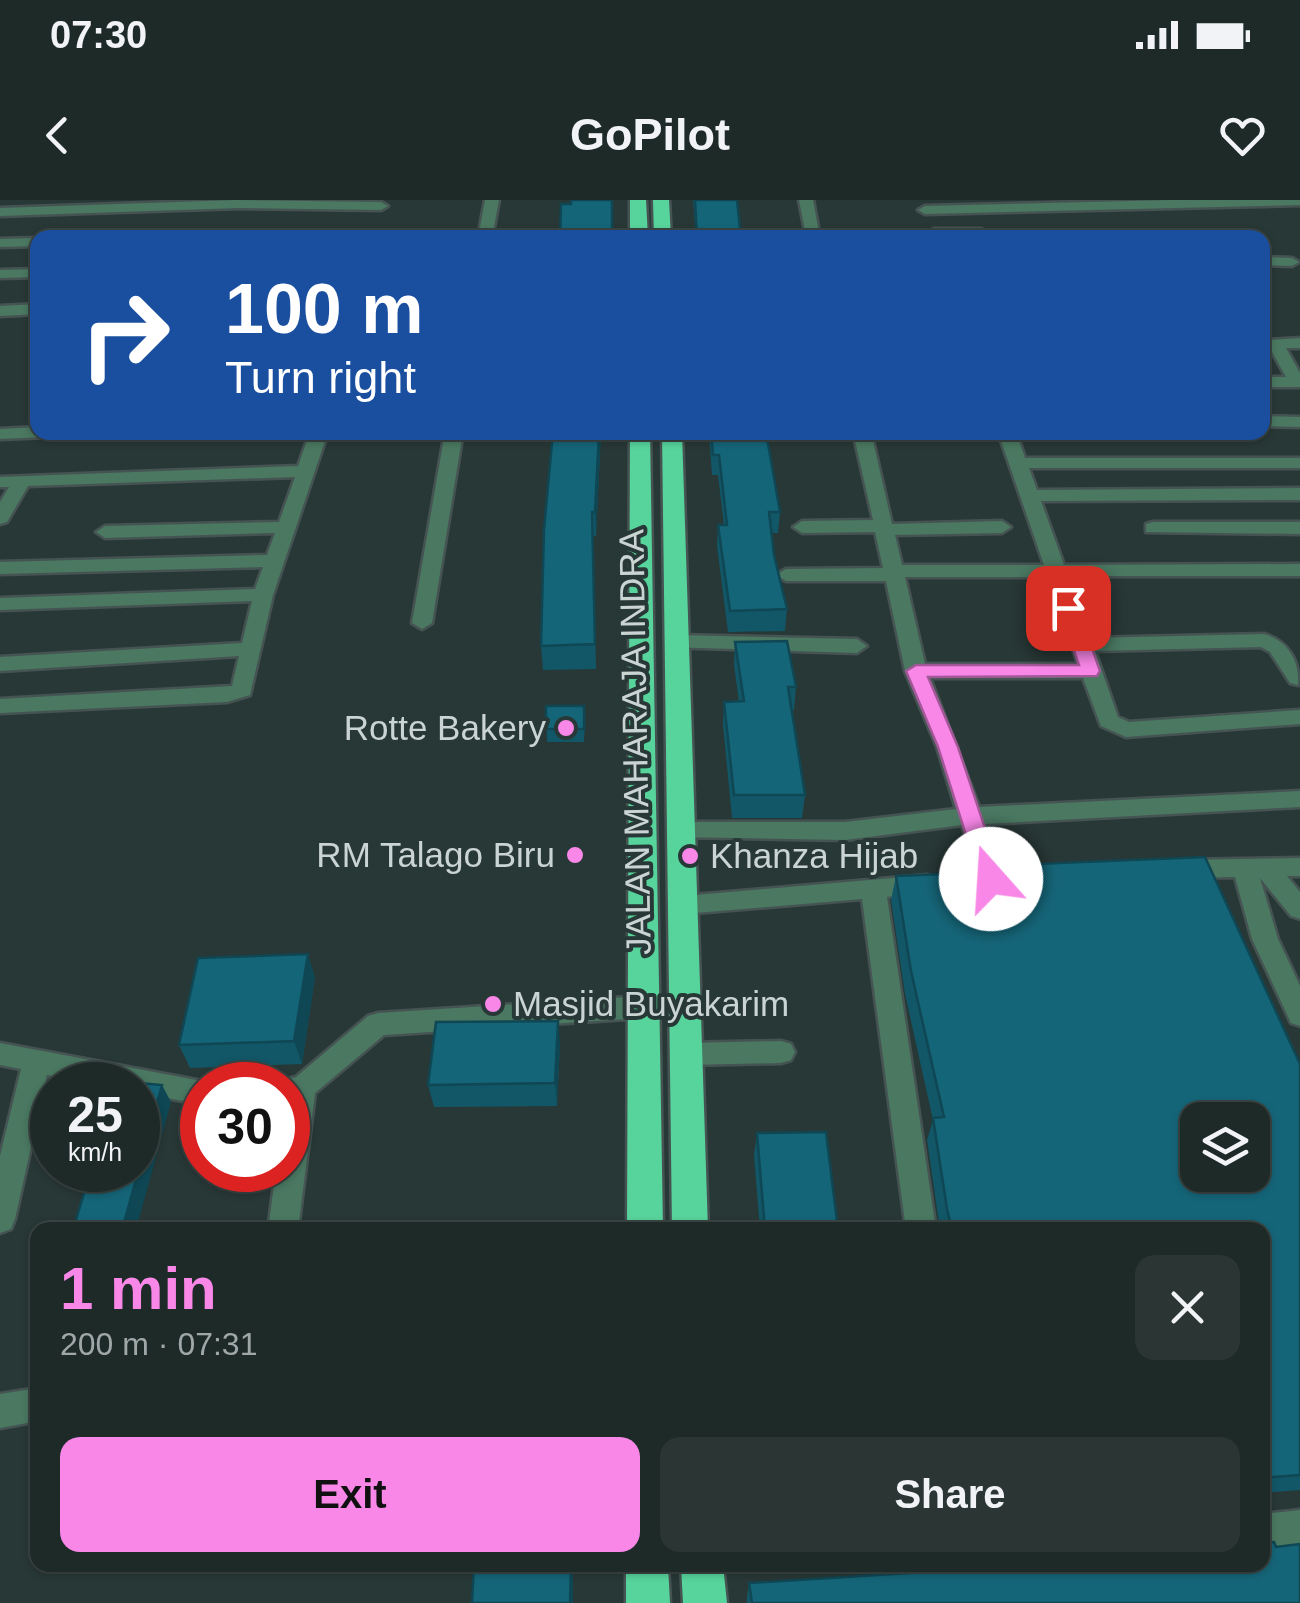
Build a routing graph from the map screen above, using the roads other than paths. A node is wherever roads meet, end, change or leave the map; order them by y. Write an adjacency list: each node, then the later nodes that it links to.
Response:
1 (492, 200): 10 (street)
2 (638, 200): 11 (highway)
3 (661, 200): 12 (highway)
4 (806, 200): 13 (street)
5 (1300, 201): 7 (street)
6 (382, 203): 8 (street); 9 (street)
7 (923, 205): 14 (street)
8 (0, 212)
9 (374, 230)
10 (486, 230)
11 (638, 230)
12 (663, 230)
13 (812, 230)
14 (932, 230)
15 (30, 242): 16 (street)
16 (0, 243)
17 (1270, 261): 18 (street)
18 (1292, 262)
19 (30, 273): 20 (street)
20 (0, 274)
21 (30, 310): 22 (street)
22 (0, 311)
23 (1270, 343): 24 (street)
24 (1300, 343)
25 (1270, 344): 27 (street)
26 (1270, 382): 27 (street)
27 (1298, 382)
28 (1270, 421): 29 (street)
29 (1300, 422)
30 (30, 433): 31 (street)
31 (0, 434)
32 (317, 440): 40 (street)
33 (453, 440): 63 (street)
34 (640, 440): 60 (highway, JALAN MAHARAJA INDRA)
35 (672, 440): 61 (highway, JALAN MAHARAJA INDRA)
36 (864, 440): 49 (street)
37 (1010, 440): 39 (street)
38 (1300, 462): 39 (street)
39 (1018, 463): 44 (street)
40 (307, 472): 41 (street); 46 (street)
41 (22, 481): 42 (street); 45 (street)
42 (0, 482)
43 (1300, 494): 44 (street)
44 (1031, 496): 55 (street)
45 (0, 518)
46 (287, 526): 52 (street); 53 (street)
47 (802, 527): 49 (street)
48 (1002, 527): 49 (street)
49 (882, 528): 57 (street)
50 (1153, 528): 51 (street)
51 (1300, 528)
52 (105, 532)
53 (274, 561): 54 (street); 59 (street)
54 (0, 568)
55 (1056, 570): 56 (street); 57 (street); 65 (street)
56 (1300, 570)
57 (892, 573): 58 (street); 69 (street)
58 (786, 576)
59 (263, 595): 62 (street); 67 (street)
60 (641, 599): 61 (highway); 84 (highway, JALAN MAHARAJA INDRA)
61 (678, 599): 64 (highway, JALAN MAHARAJA INDRA)
62 (0, 604)
63 (422, 624)
64 (676, 642): 66 (street); 77 (highway, JALAN MAHARAJA INDRA)
65 (1081, 645): 70 (street); 71 (street)
66 (857, 646)
67 (250, 649): 68 (street); 73 (street)
68 (0, 664)
69 (916, 671): 70 (street); 76 (street)
70 (1090, 671): 74 (street)
71 (1299, 678): 72 (street)
72 (1300, 702)
73 (0, 706)
74 (1300, 717)
75 (1300, 799): 76 (street)
76 (969, 816): 77 (street); 81 (street)
77 (681, 830): 82 (highway, JALAN MAHARAJA INDRA)
78 (1300, 866): 79 (street)
79 (1255, 868): 80 (street); 83 (street); 85 (street)
80 (1154, 870)
81 (873, 888): 82 (street); 97 (street)
82 (682, 905): 88 (highway, JALAN MAHARAJA INDRA)
83 (1300, 909)
84 (643, 1007): 90 (street); 95 (highway, JALAN MAHARAJA INDRA)
85 (1300, 1015)
86 (781, 1052): 88 (street)
87 (0, 1054): 89 (street)
88 (686, 1054): 96 (highway, JALAN MAHARAJA INDRA)
89 (37, 1060): 91 (street); 93 (street)
90 (310, 1076)
91 (180, 1089)
92 (286, 1192): 94 (street)
93 (0, 1219)
94 (284, 1222)
95 (645, 1222)
96 (690, 1222)
97 (920, 1222)
98 (30, 1405): 99 (street)
99 (0, 1411)
100 (1300, 1528): 101 (street)
101 (1270, 1531)
102 (647, 1572): 104 (highway)
103 (702, 1572): 105 (highway)
104 (648, 1603)
105 (704, 1603)

